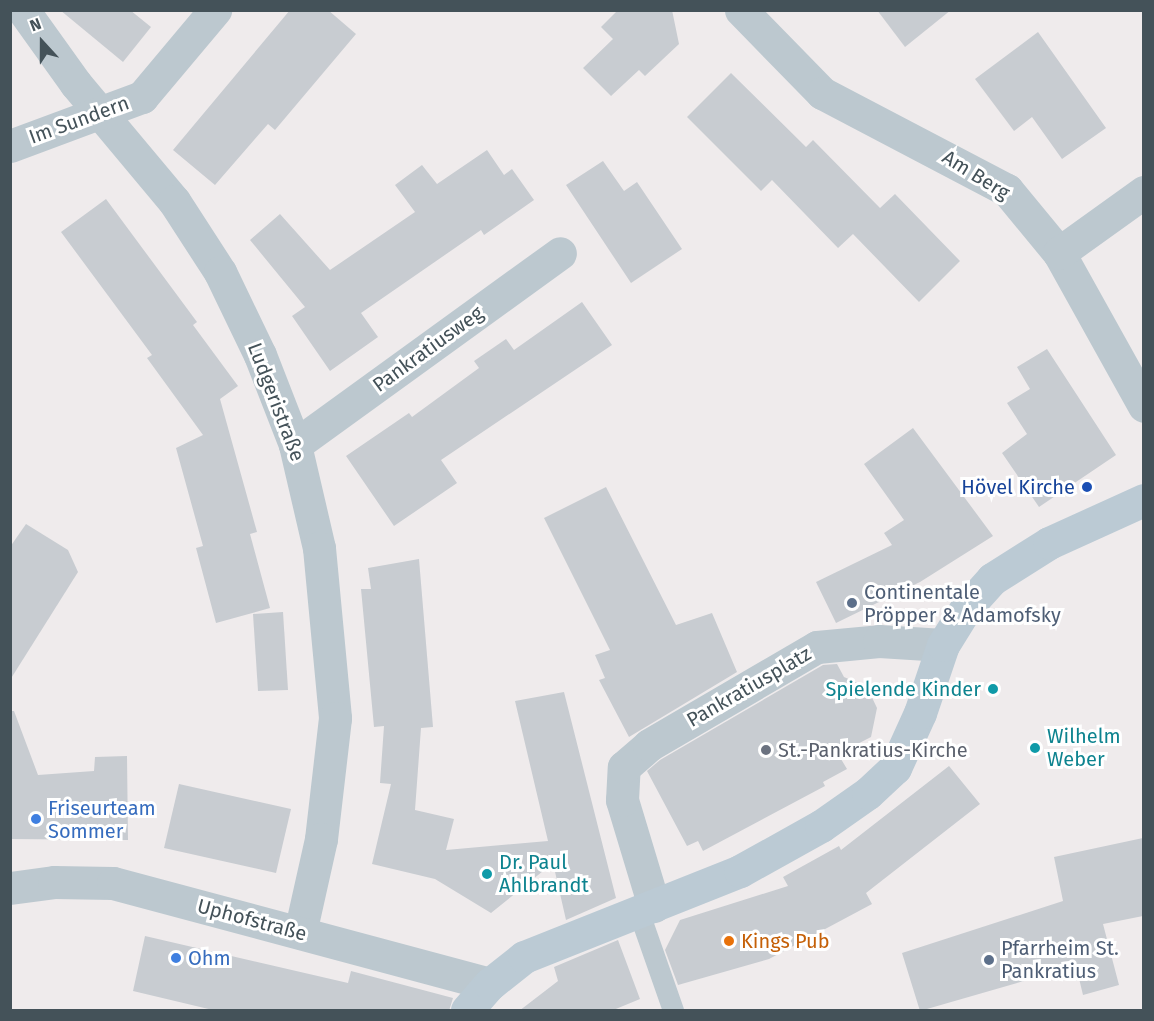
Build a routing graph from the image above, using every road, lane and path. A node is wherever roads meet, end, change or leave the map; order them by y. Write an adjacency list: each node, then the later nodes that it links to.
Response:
1 (23, 10): 4 (street, Ludgeristraße)
2 (215, 10): 4 (street, Im Sundern)
3 (741, 10): 8 (street, Am Berg)
4 (101, 110): 5 (street, Im Sundern); 10 (street, Ludgeristraße)
5 (10, 146)
6 (1143, 192): 8 (street)
7 (560, 253): 10 (street, Pankratiusweg)
8 (1059, 253): 9 (street, Am Berg)
9 (1143, 406)
10 (295, 444): 15 (street, Ludgeristraße)
11 (1143, 500): 12 (street)
12 (943, 645): 14 (street); 14 (street, Pankratiusplatz)
13 (10, 888): 15 (street, Uphofstraße)
14 (647, 909): 16 (street); 18 (lane)
15 (300, 933): 16 (street, Uphofstraße)
16 (490, 984): 17 (street)
17 (467, 1011)
18 (673, 1011)

